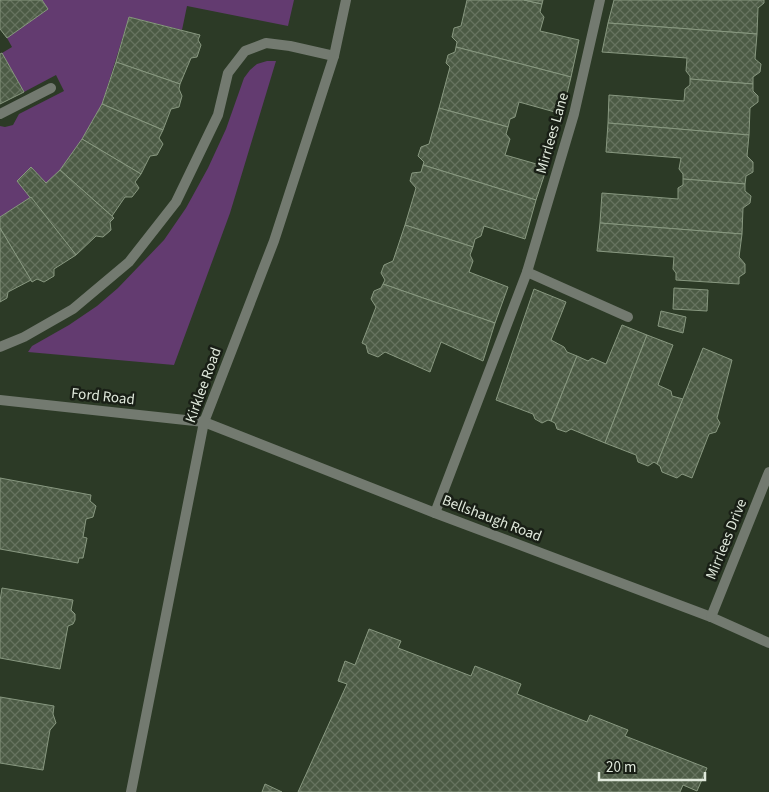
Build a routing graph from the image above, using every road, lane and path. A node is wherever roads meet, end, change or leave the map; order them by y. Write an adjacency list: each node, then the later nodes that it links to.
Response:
1 (346, 0): 3 (street, Kirklee Road)
2 (600, 0): 6 (street, Mirrlees Lane)
3 (334, 56): 8 (street); 10 (street, Kirklee Road)
4 (51, 88): 5 (street)
5 (0, 114)
6 (527, 272): 7 (street); 12 (street, Mirrlees Lane)
7 (628, 318)
8 (0, 347)
9 (0, 400): 10 (street, Ford Road)
10 (204, 422): 12 (street, Bellshaugh Road); 15 (street, Kirklee Road)
11 (769, 472): 13 (street, Mirrlees Drive)
12 (435, 513): 13 (street, Bellshaugh Road)
13 (711, 617): 14 (street, Bellshaugh Road)
14 (769, 643)
15 (131, 792)

